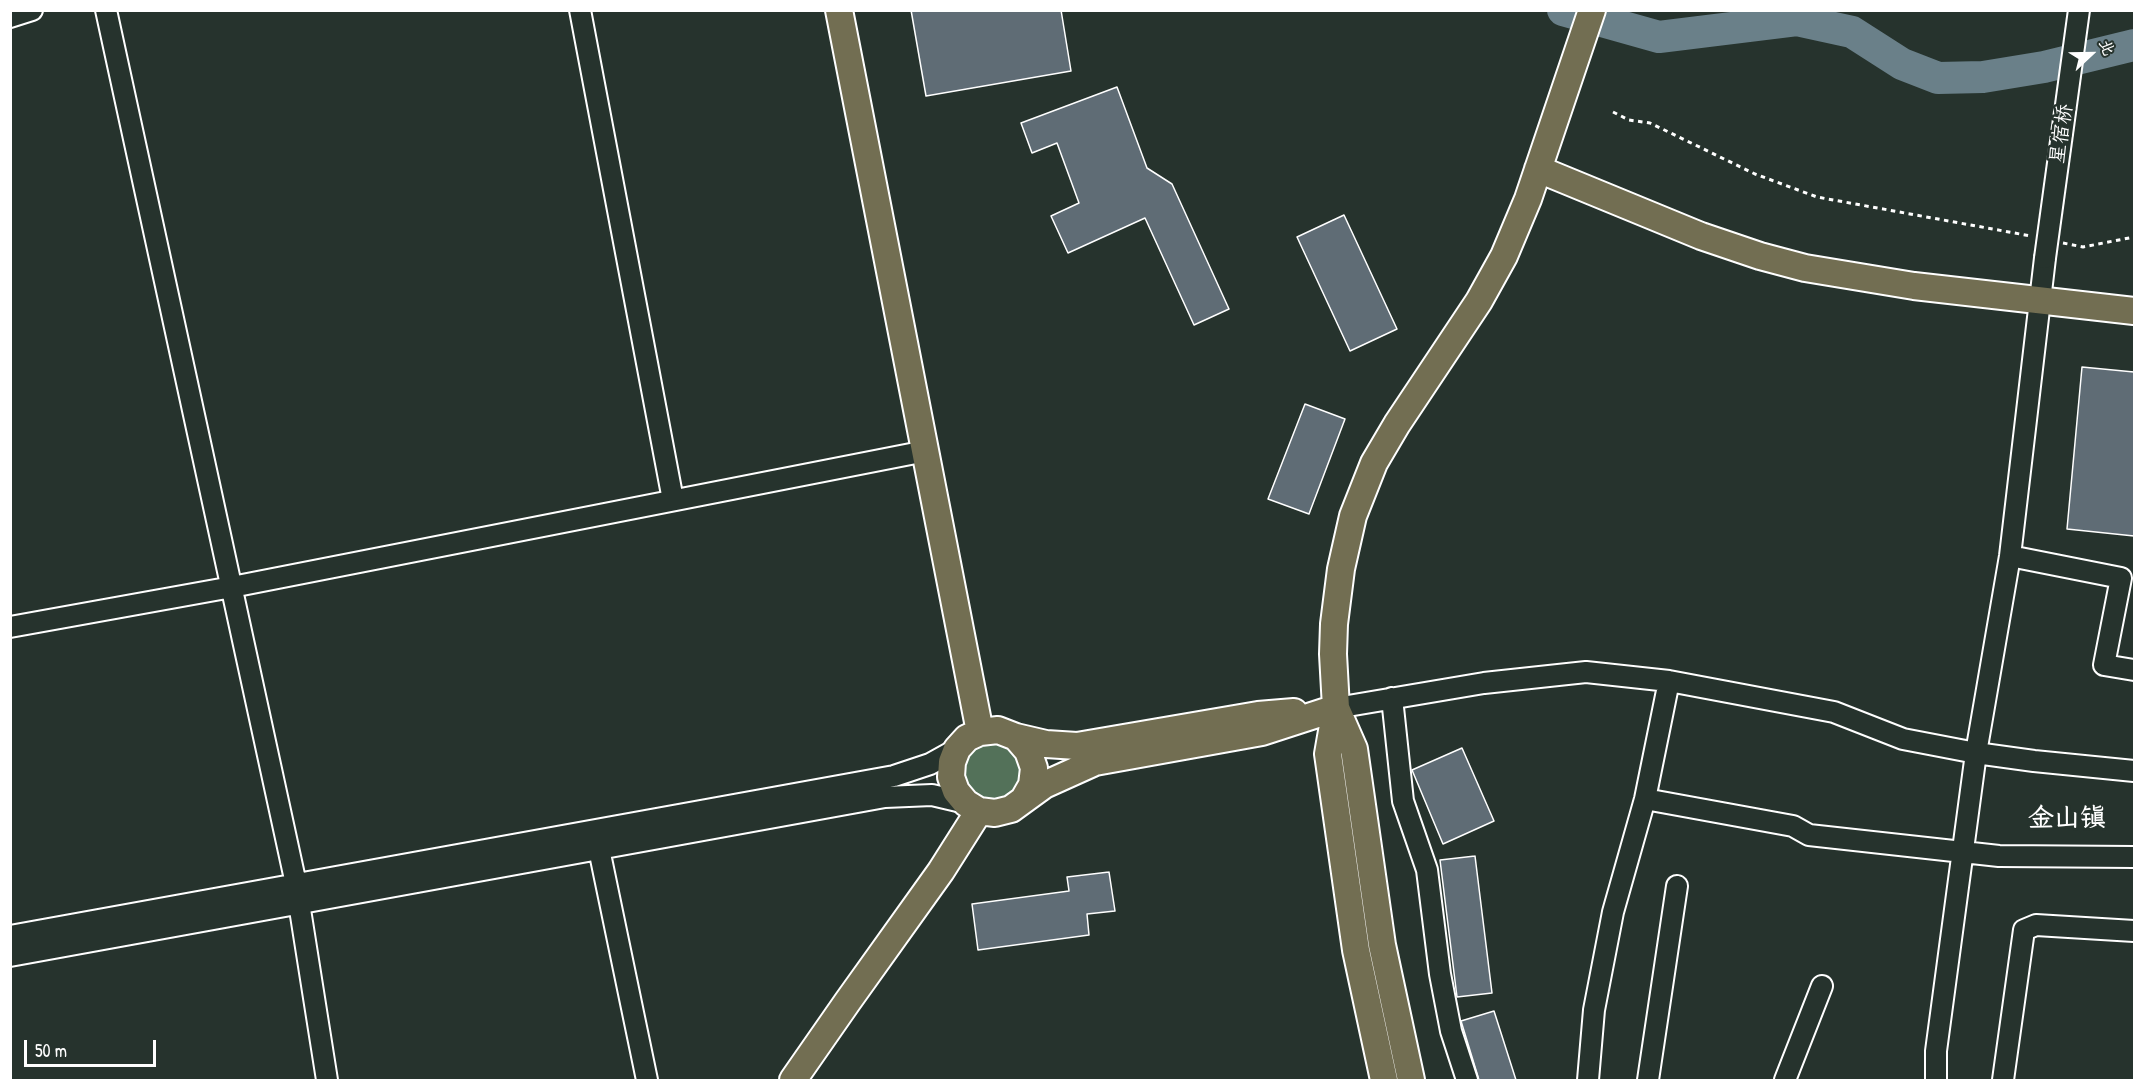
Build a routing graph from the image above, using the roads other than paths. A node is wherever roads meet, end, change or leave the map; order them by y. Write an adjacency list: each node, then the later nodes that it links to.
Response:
1 (32, 10): 7 (street)
2 (106, 10): 14 (street)
3 (580, 10): 12 (street)
4 (839, 10): 11 (main road)
5 (1592, 10): 8 (main road)
6 (2079, 10): 9 (street, 星宿桥, bridge)
7 (10, 17)
8 (1542, 157): 9 (main road); 19 (main road)
9 (2040, 300): 10 (main road); 13 (street, 星宿桥)
10 (2134, 311)
11 (926, 451): 12 (street); 20 (main road)
12 (674, 500): 14 (street)
13 (2010, 556): 16 (street); 23 (street, 星宿桥)
14 (232, 587): 15 (street); 32 (street)
15 (10, 627)
16 (2134, 670)
17 (1668, 681): 18 (street); 23 (street); 26 (street)
18 (1392, 698): 19 (street); 42 (street)
19 (1336, 708): 21 (main road); 25 (main road); 40 (main road); 41 (main road)
20 (980, 732): 21 (main road); 22 (main road)
21 (1016, 737): 25 (main road)
22 (957, 749): 27 (main road); 32 (street)
23 (1976, 753): 24 (street); 29 (street, 星宿桥)
24 (2134, 771)
25 (1024, 799): 27 (main road)
26 (1645, 799): 29 (street); 43 (street)
27 (972, 807): 28 (street); 39 (main road)
28 (599, 849): 32 (street); 38 (street)
29 (1963, 853): 30 (street); 46 (street, 星宿桥)
30 (2134, 857)
31 (1677, 886): 44 (street)
32 (298, 894): 34 (street); 35 (street); 37 (street)
33 (2134, 931): 47 (street)
34 (10, 936)
35 (10, 956)
36 (1822, 986): 45 (street)
37 (327, 1080)
38 (647, 1080)
39 (794, 1080)
40 (1384, 1080)
41 (1411, 1080)
42 (1467, 1080)
43 (1588, 1080)
44 (1648, 1080)
45 (1785, 1080)
46 (1936, 1080)
47 (2002, 1080)

